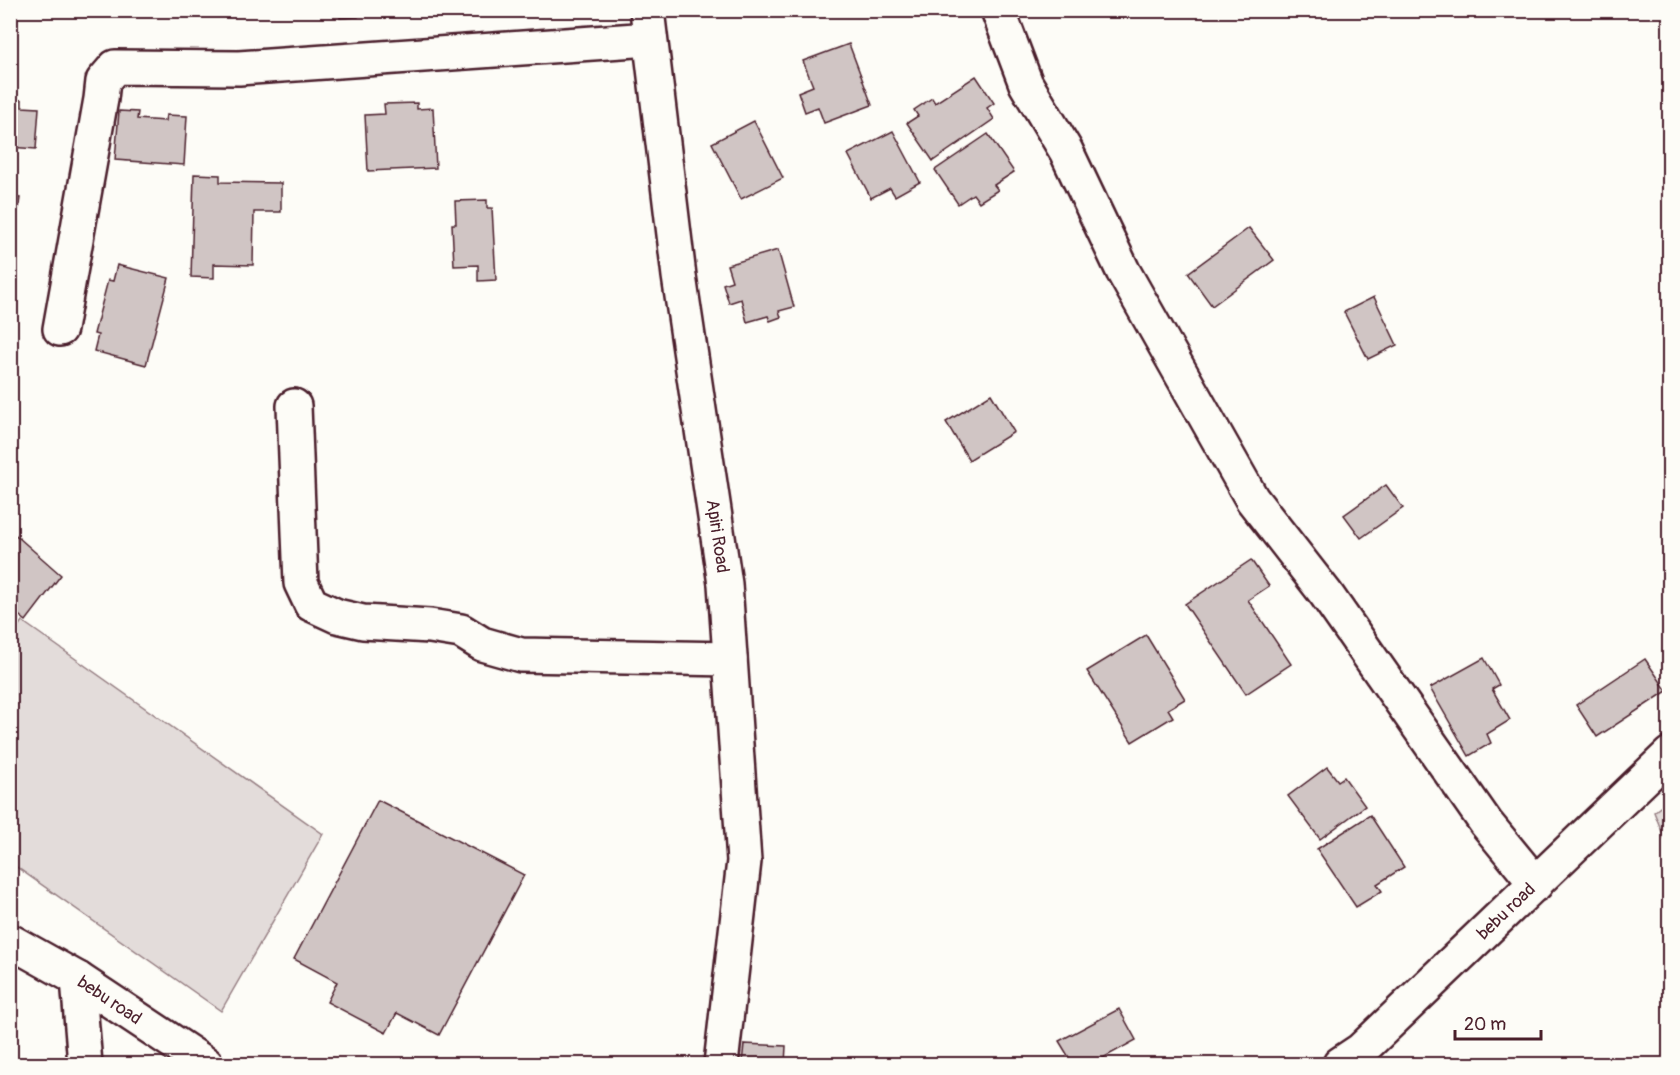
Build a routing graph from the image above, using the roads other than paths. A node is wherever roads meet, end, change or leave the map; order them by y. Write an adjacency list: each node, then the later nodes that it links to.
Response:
1 (998, 10): 7 (street)
2 (649, 25): 3 (street); 5 (street, Apiri Road)
3 (60, 329)
4 (294, 406): 5 (street)
5 (730, 659): 12 (street, Apiri Road)
6 (1670, 754): 7 (street, bebu road)
7 (1536, 884): 13 (street, bebu road)
8 (10, 941): 9 (street, bebu road)
9 (78, 979): 10 (street); 11 (street, bebu road)
10 (85, 1065)
11 (206, 1065)
12 (721, 1065)
13 (1340, 1065)

